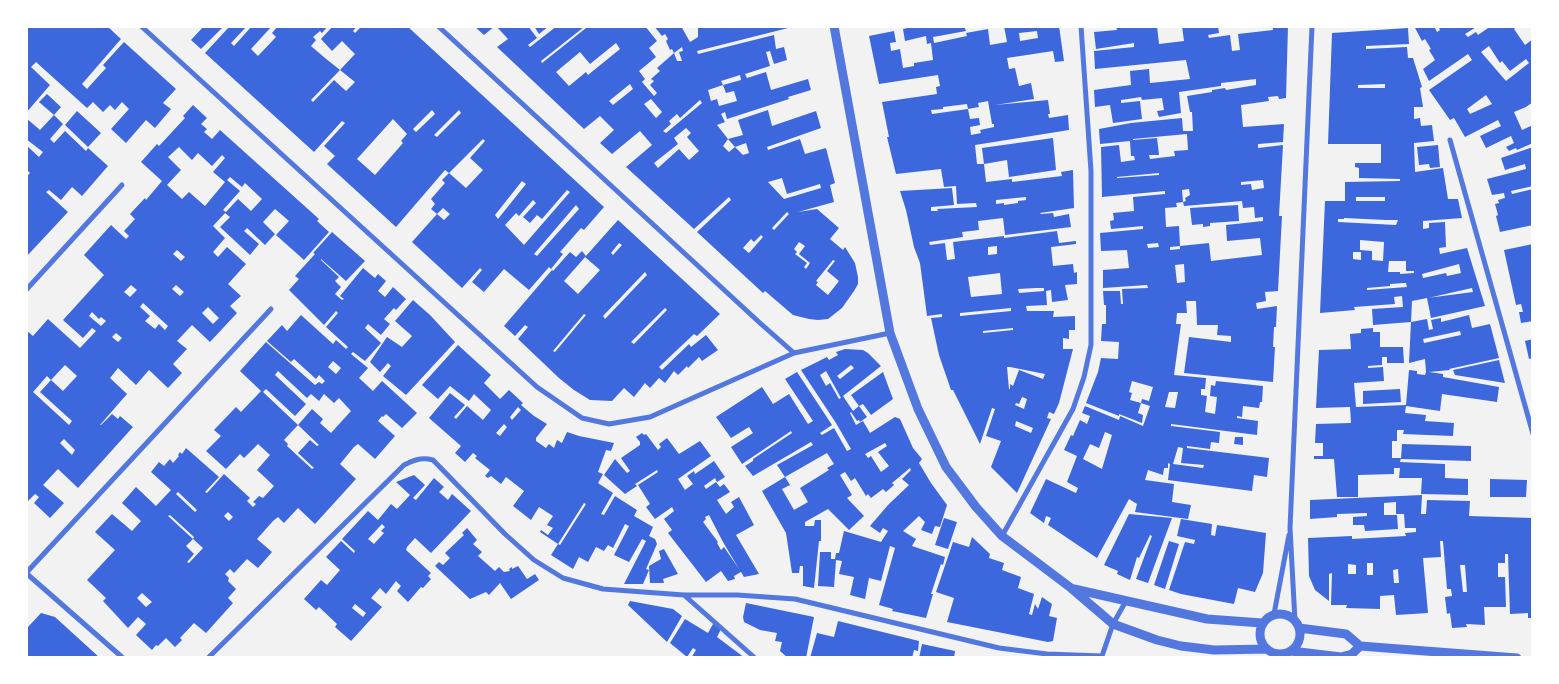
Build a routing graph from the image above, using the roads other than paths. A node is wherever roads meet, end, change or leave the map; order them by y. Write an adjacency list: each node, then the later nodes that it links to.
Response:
1 (141, 26): 11 (street)
2 (438, 26): 11 (street)
3 (834, 26): 10 (street)
4 (1081, 26): 14 (street)
5 (1312, 26): 13 (street)
6 (1450, 140): 12 (street)
7 (122, 185): 8 (street)
8 (26, 290)
9 (272, 309): 15 (street)
10 (890, 333): 11 (street); 14 (street)
11 (794, 353)
12 (1533, 434)
13 (1290, 528): 19 (street); 22 (street)
14 (1002, 536): 16 (street)
15 (26, 573): 27 (street)
16 (1071, 588): 18 (street); 21 (street)
17 (684, 594): 26 (street); 28 (street); 29 (street)
18 (1126, 601): 20 (street); 21 (street)
19 (1274, 614): 20 (street); 22 (street)
20 (1262, 623): 24 (street)
21 (1113, 624): 24 (street); 26 (street)
22 (1297, 624): 23 (street); 25 (street)
23 (1360, 646): 25 (street); 30 (street)
24 (1267, 650): 25 (street)
25 (1291, 650)
26 (1102, 657)
27 (123, 658)
28 (208, 658)
29 (756, 658)
30 (1517, 658)

